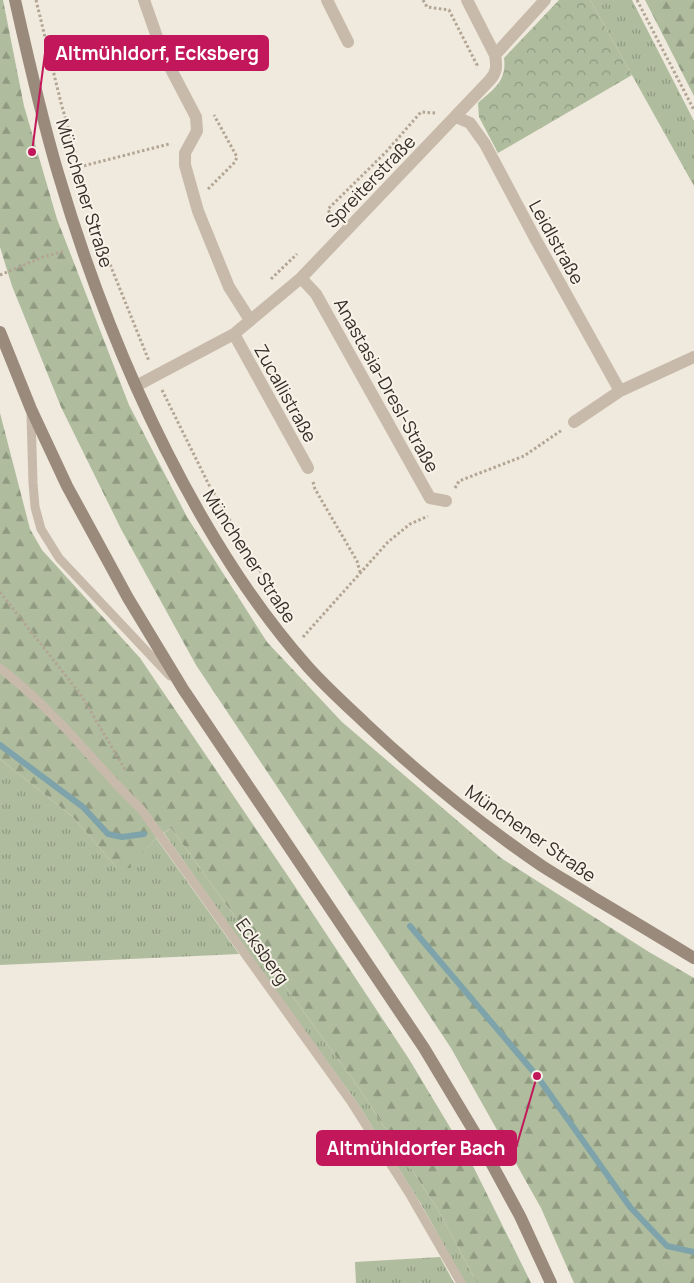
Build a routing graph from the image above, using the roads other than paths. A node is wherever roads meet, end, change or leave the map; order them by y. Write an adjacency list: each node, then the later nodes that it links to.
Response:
1 (15, 0): 14 (street, Münchener Straße)
2 (144, 0): 10 (street)
3 (327, 0): 6 (street)
4 (467, 0): 7 (street)
5 (545, 0): 7 (street)
6 (348, 42)
7 (496, 55): 8 (street, Spreiterstraße)
8 (456, 117): 9 (street, Spreiterstraße); 15 (street, Leidlstraße)
9 (301, 278): 10 (street, Spreiterstraße); 19 (street, Anastasia-Dresl-Straße)
10 (250, 320): 12 (street, Spreiterstraße)
11 (0, 332): 16 (street)
12 (234, 334): 14 (street, Spreiterstraße); 18 (street, Zucallistraße)
13 (694, 357): 15 (street)
14 (136, 386): 22 (street, Münchener Straße)
15 (620, 390): 17 (street)
16 (31, 409): 21 (street); 21 (lane)
17 (574, 422)
18 (308, 468)
19 (446, 501)
20 (0, 668): 23 (lane, Ecksberg)
21 (183, 689): 24 (street)
22 (694, 958)
23 (461, 1283)
24 (551, 1283)

